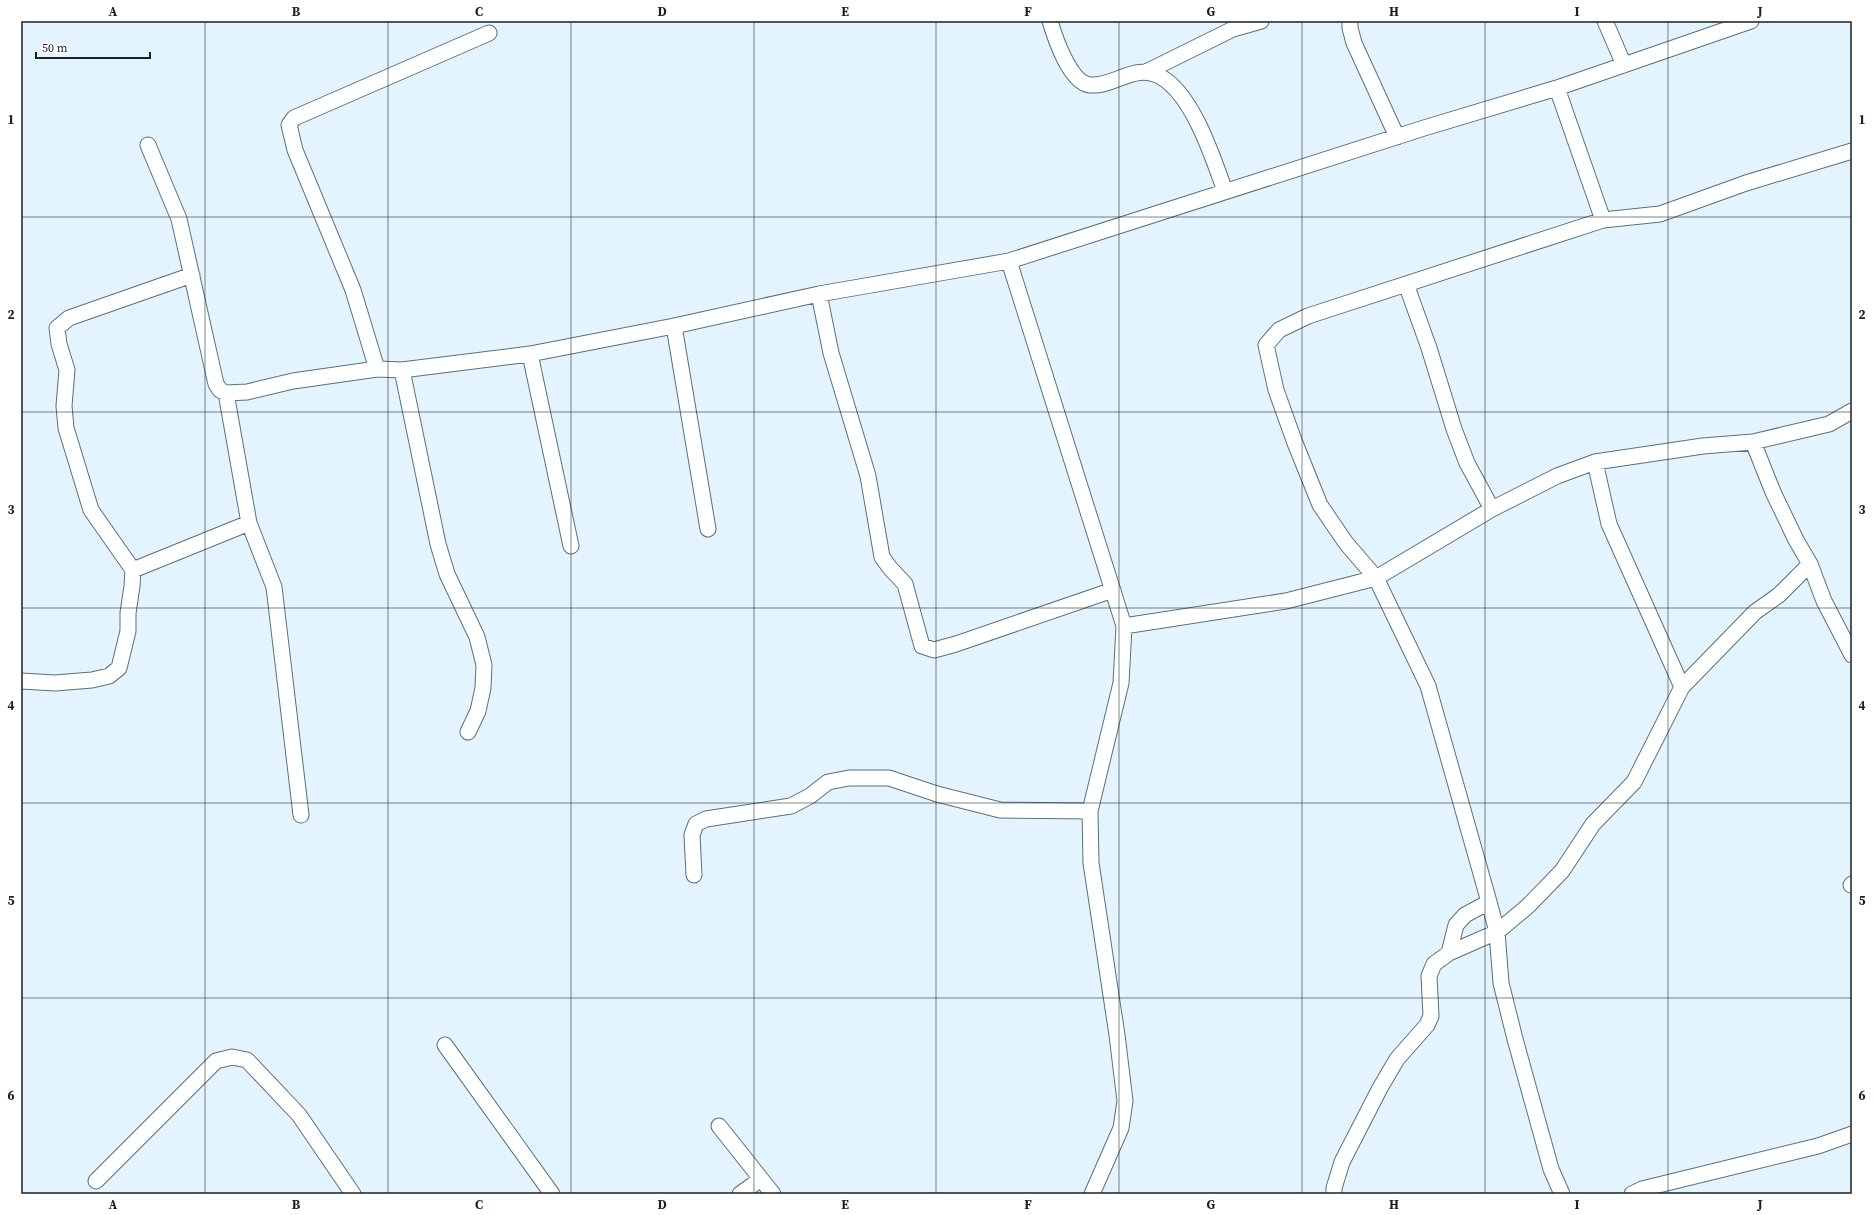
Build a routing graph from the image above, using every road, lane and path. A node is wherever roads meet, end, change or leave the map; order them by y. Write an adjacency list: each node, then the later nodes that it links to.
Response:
1 (1050, 21): 8 (street)
2 (1261, 21): 8 (street)
3 (1350, 21): 10 (street)
4 (1605, 21): 7 (street)
5 (1751, 21): 7 (street)
6 (489, 33): 21 (street)
7 (1624, 65): 9 (street)
8 (1146, 72): 13 (street)
9 (1557, 88): 10 (street); 14 (street)
10 (1397, 137): 13 (street)
11 (148, 145): 16 (street)
12 (1852, 151): 14 (street)
13 (1225, 191): 15 (street)
14 (1603, 220): 17 (street)
15 (1009, 261): 18 (street); 34 (street)
16 (192, 275): 23 (street); 32 (street)
17 (1406, 284): 27 (street); 33 (street)
18 (819, 294): 19 (street); 34 (street)
19 (674, 326): 20 (street); 29 (street)
20 (530, 354): 22 (street); 30 (street)
21 (377, 369): 22 (street); 23 (street)
22 (402, 370): 39 (street)
23 (226, 393): 28 (street)
24 (1852, 411): 25 (street)
25 (1753, 442): 26 (street); 31 (street)
26 (1595, 462): 27 (street); 38 (street)
27 (1492, 509): 33 (street)
28 (250, 523): 32 (street); 41 (street)
29 (708, 529)
30 (571, 546)
31 (1810, 564): 36 (street); 38 (street)
32 (133, 570): 37 (street)
33 (1376, 578): 35 (street); 43 (street)
34 (1113, 590): 35 (street)
35 (1124, 626): 40 (street)
36 (1852, 654)
37 (21, 681)
38 (1682, 687): 44 (street)
39 (468, 732)
40 (1090, 811): 42 (street); 55 (street)
41 (301, 815)
42 (694, 875)
43 (1489, 902): 44 (street); 45 (street)
44 (1496, 932): 45 (street); 57 (street)
45 (1449, 953): 56 (street)
46 (445, 1045): 52 (street)
47 (719, 1126): 49 (street)
48 (1852, 1134): 58 (street)
49 (761, 1180): 53 (street); 54 (street)
50 (96, 1182): 51 (street)
51 (353, 1194)
52 (552, 1194)
53 (740, 1194)
54 (772, 1194)
55 (1092, 1194)
56 (1334, 1194)
57 (1562, 1194)
58 (1632, 1194)

